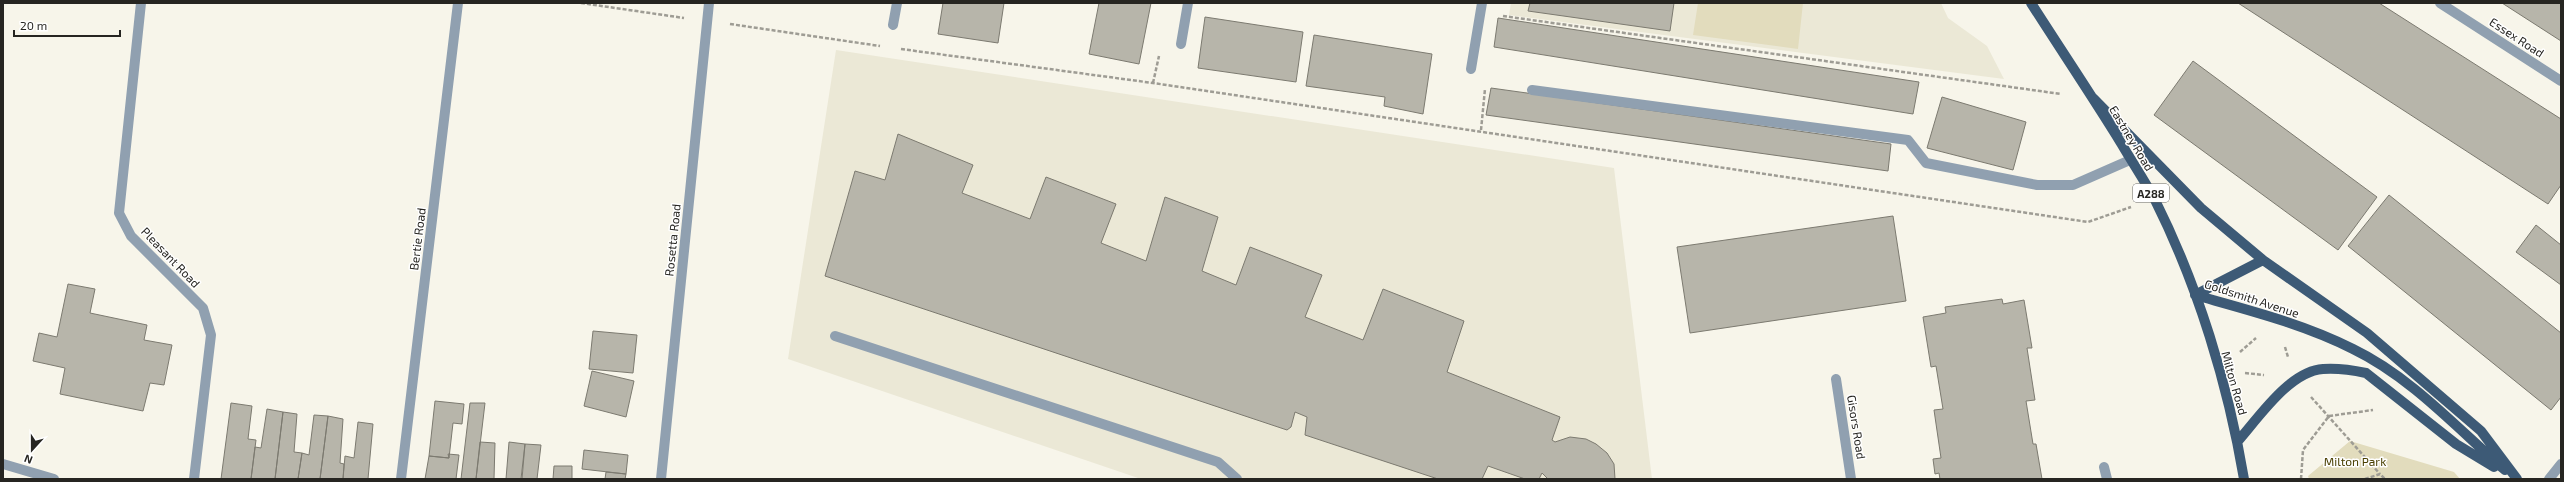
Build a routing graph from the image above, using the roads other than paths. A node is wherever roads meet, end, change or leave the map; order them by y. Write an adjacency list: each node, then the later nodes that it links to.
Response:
1 (141, 3): 25 (street, Pleasant Road)
2 (458, 3): 26 (street, Bertie Road)
3 (709, 3): 27 (street, Rosetta Road)
4 (897, 3): 9 (street)
5 (1188, 3): 10 (street)
6 (2031, 3): 14 (main road, Eastney Road / A288)
7 (2440, 3): 12 (street, Essex Road)
8 (1481, 8): 11 (street)
9 (893, 26)
10 (1181, 44)
11 (1470, 69)
12 (2561, 81)
13 (1532, 90): 15 (street)
14 (2093, 98): 15 (main road, Eastney Road / A288); 16 (main road)
15 (2130, 160): 17 (main road, Eastney Road / A288)
16 (2263, 260): 17 (main road, Goldsmith Avenue); 32 (main road, Goldsmith Avenue)
17 (2195, 295): 20 (main road, Milton Road / A288); 32 (main road, Goldsmith Avenue)
18 (835, 336): 28 (street)
19 (1836, 379): 29 (street, Gisors Road)
20 (2238, 441): 31 (main road, Milton Road / A288); 32 (main road)
21 (3, 464): 24 (street)
22 (2561, 464): 33 (street)
23 (2104, 467): 30 (street)
24 (54, 479)
25 (194, 479)
26 (401, 479)
27 (661, 479)
28 (1237, 479)
29 (1851, 479)
30 (2107, 479)
31 (2244, 479)
32 (2515, 479)
33 (2549, 479)

